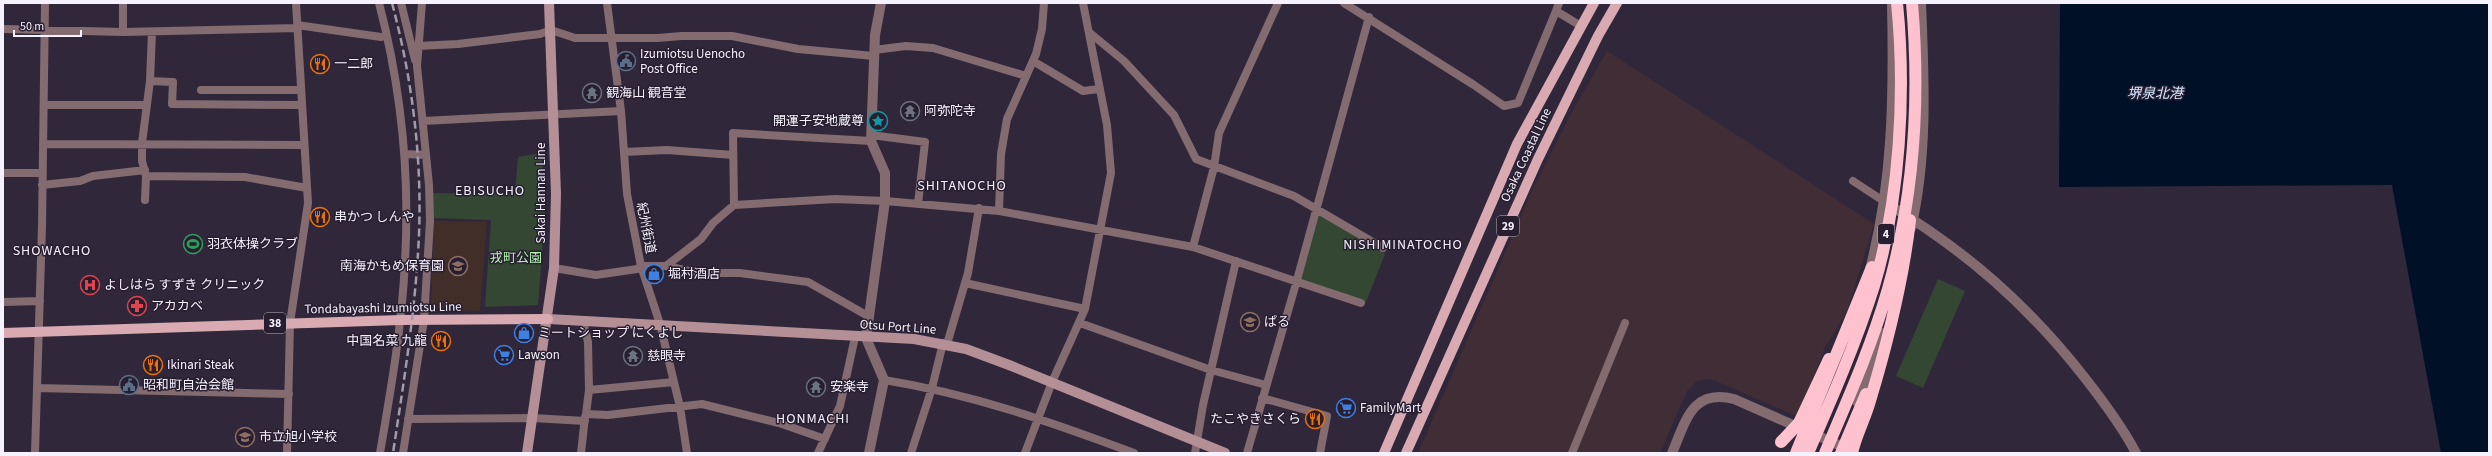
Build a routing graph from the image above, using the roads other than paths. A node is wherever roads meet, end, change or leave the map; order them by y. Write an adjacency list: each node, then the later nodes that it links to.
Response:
1 (45, 3): 25 (street)
2 (123, 3): 27 (street)
3 (296, 3): 22 (street)
4 (379, 3): 54 (street)
5 (401, 3): 35 (street)
6 (422, 3): 32 (street)
7 (549, 3): 26 (main road, Sakai Hannan Line)
8 (608, 3): 31 (street, 紀州街道)
9 (881, 3): 33 (street)
10 (1044, 3): 34 (street)
11 (1083, 3): 29 (street)
12 (1278, 3): 57 (street)
13 (1344, 3): 21 (street)
14 (1594, 3): 23 (main road, Osaka Coastal Line / 29)
15 (1617, 3): 139 (main road, Osaka Coastal Line / 29)
16 (1892, 3): 66 (street)
17 (1897, 3): 51 (highway, 4, bridge)
18 (1912, 3): 52 (highway, 4, bridge)
19 (1921, 3): 72 (street)
20 (1558, 7): 21 (street); 23 (street)
21 (1369, 17): 70 (street)
22 (297, 26): 28 (street); 30 (street); 40 (street)
23 (1581, 26): 138 (main road, Osaka Coastal Line / 29)
24 (3, 29): 25 (street)
25 (46, 29): 27 (street); 41 (street)
26 (551, 30): 31 (street); 32 (street); 45 (main road, Sakai Hannan Line)
27 (123, 32): 28 (street)
28 (152, 32): 37 (street)
29 (1090, 34): 38 (street); 57 (street)
30 (382, 37)
31 (610, 38): 33 (street); 44 (street, 紀州街道)
32 (418, 46): 35 (street)
33 (874, 53): 36 (street); 47 (street)
34 (1033, 61): 36 (street); 38 (street)
35 (417, 66): 46 (street)
36 (1026, 76): 71 (street)
37 (150, 81): 42 (street); 43 (street)
38 (1099, 89): 73 (street)
39 (201, 90): 40 (street)
40 (301, 90): 43 (street)
41 (45, 105): 42 (street); 49 (street)
42 (147, 105): 48 (street)
43 (301, 105): 50 (street)
44 (621, 111): 45 (street); 53 (street, 紀州街道)
45 (554, 115): 46 (street); 79 (main road, Sakai Hannan Line)
46 (423, 121): 55 (street)
47 (871, 138): 56 (street); 65 (street); 67 (street)
48 (142, 143): 49 (street); 50 (street); 60 (street)
49 (43, 144): 59 (street)
50 (304, 144): 63 (street)
51 (1897, 148): 87 (highway, bridge); 144 (highway, 4, bridge)
52 (1912, 151): 96 (highway, bridge); 145 (highway, 4, bridge)
53 (624, 152): 56 (street); 77 (street, 紀州街道)
54 (405, 154): 55 (street); 89 (street)
55 (426, 155): 90 (street)
56 (733, 155): 68 (street)
57 (1214, 167): 70 (street); 74 (street)
58 (3, 173): 59 (street)
59 (42, 173): 62 (street)
60 (146, 173): 62 (street); 63 (street); 64 (street)
61 (1853, 181): 66 (street)
62 (42, 185): 82 (street)
63 (307, 188): 92 (street)
64 (145, 200)
65 (884, 201): 67 (street); 68 (street); 86 (street)
66 (1884, 202): 72 (street); 117 (street)
67 (918, 204): 69 (street)
68 (734, 205): 78 (street)
69 (979, 208): 71 (street); 81 (street)
70 (1317, 210): 75 (street); 80 (street)
71 (999, 211): 73 (street)
72 (1913, 219): 121 (street); 148 (street)
73 (1101, 228): 74 (street); 85 (street)
74 (1193, 247): 76 (street)
75 (1383, 248)
76 (1236, 261): 80 (street); 102 (street)
77 (641, 266): 78 (street); 79 (street); 95 (street, 紀州街道)
78 (666, 266): 86 (street)
79 (554, 268): 88 (main road, Sakai Hannan Line)
80 (1297, 280): 84 (street); 106 (street)
81 (965, 283): 85 (street); 101 (street)
82 (40, 301): 83 (street); 97 (street)
83 (3, 302)
84 (1361, 303)
85 (1085, 309): 93 (street)
86 (868, 316): 100 (street)
87 (1850, 318): 119 (highway, bridge); 142 (highway, bridge)
88 (548, 319): 90 (main road, Tondabayashi Izumiotsu Line / 38); 91 (main road, Otsu Port Line); 115 (main road, Sakai Hannan Line)
89 (401, 320): 90 (main road, Tondabayashi Izumiotsu Line / 38); 92 (main road, Tondabayashi Izumiotsu Line / 38); 124 (street)
90 (424, 320): 114 (street)
91 (583, 321): 95 (main road, Otsu Port Line); 109 (street)
92 (290, 323): 97 (main road, Tondabayashi Izumiotsu Line / 38); 110 (street)
93 (1080, 323): 102 (street); 105 (street)
94 (1626, 323): 140 (street)
95 (660, 324): 99 (main road, Otsu Port Line); 104 (street, 紀州街道)
96 (1890, 331): 121 (highway, bridge); 146 (highway, bridge)
97 (39, 332): 98 (main road, Tondabayashi Izumiotsu Line / 38); 107 (street)
98 (3, 333)
99 (855, 337): 100 (main road, Otsu Port Line); 118 (street)
100 (866, 338): 101 (main road, Otsu Port Line); 103 (street)
101 (945, 344): 105 (main road, Otsu Port Line); 108 (street)
102 (1210, 370): 106 (street); 120 (street)
103 (884, 380): 108 (street); 130 (street)
104 (674, 382): 109 (street); 112 (street, 紀州街道)
105 (1052, 382): 113 (street); 120 (main road, Otsu Port Line)
106 (1266, 385): 111 (street)
107 (37, 388): 110 (street); 122 (street)
108 (932, 388): 113 (street); 131 (street)
109 (589, 390): 116 (street)
110 (289, 394): 123 (street)
111 (1262, 398): 136 (street); 137 (street)
112 (680, 407): 116 (street); 118 (street); 128 (street, 紀州街道)
113 (1038, 417): 132 (street); 133 (street)
114 (408, 418): 115 (street); 125 (street)
115 (533, 418): 116 (street); 126 (main road, Sakai Hannan Line)
116 (585, 418): 127 (street)
117 (1810, 433): 121 (street); 141 (street); 143 (street)
118 (825, 439): 129 (street)
119 (1781, 442)
120 (1198, 443): 134 (street); 135 (main road, Otsu Port Line)
121 (1838, 450): 147 (street)
122 (35, 453)
123 (287, 453)
124 (380, 453)
125 (403, 453)
126 (527, 453)
127 (581, 453)
128 (687, 453)
129 (818, 453)
130 (869, 453)
131 (911, 453)
132 (1025, 453)
133 (1134, 453)
134 (1195, 453)
135 (1225, 453)
136 (1246, 453)
137 (1320, 453)
138 (1384, 453)
139 (1406, 453)
140 (1572, 453)
141 (1672, 453)
142 (1796, 453)
143 (1802, 453)
144 (1808, 453)
145 (1825, 453)
146 (1852, 453)
147 (1857, 453)
148 (2136, 453)

